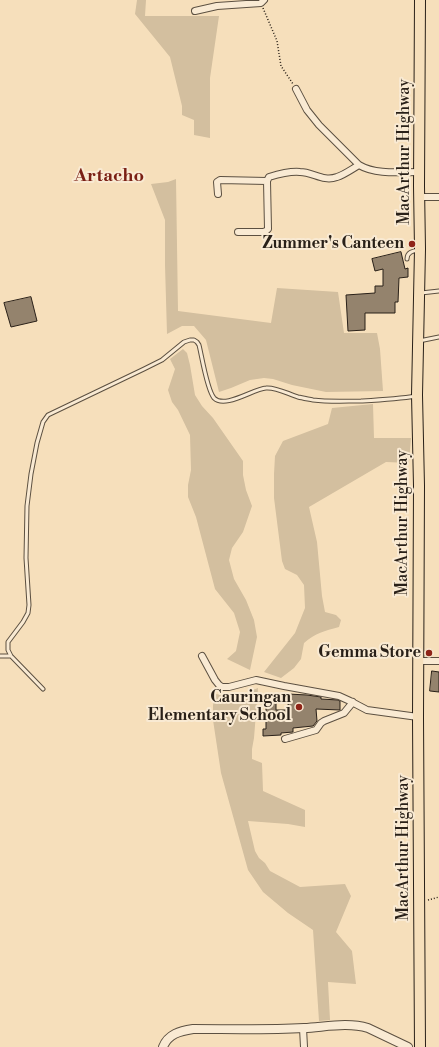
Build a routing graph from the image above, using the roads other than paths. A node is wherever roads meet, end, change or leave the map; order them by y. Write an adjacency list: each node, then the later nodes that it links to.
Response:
1 (420, 0): 6 (highway, MacArthur Highway)
2 (262, 2): 3 (street)
3 (195, 12)
4 (296, 89): 5 (street)
5 (359, 165): 6 (street); 7 (street)
6 (419, 172): 9 (highway, MacArthur Highway)
7 (267, 181): 8 (street); 11 (street)
8 (218, 194)
9 (419, 197): 10 (street); 12 (highway, MacArthur Highway)
10 (439, 197)
11 (238, 232)
12 (420, 249): 13 (lane); 15 (highway, MacArthur Highway)
13 (407, 258)
14 (439, 291): 15 (lane)
15 (420, 293): 17 (highway, MacArthur Highway)
16 (439, 337): 17 (lane)
17 (418, 341): 18 (highway, MacArthur Highway)
18 (417, 395): 20 (lane); 22 (highway, MacArthur Highway)
19 (0, 656): 20 (lane)
20 (11, 656): 24 (lane)
21 (202, 656): 25 (street)
22 (418, 661): 23 (street); 26 (highway, MacArthur Highway)
23 (439, 661)
24 (43, 689)
25 (353, 702): 26 (street); 27 (street)
26 (418, 717): 32 (highway, MacArthur Highway)
27 (285, 739)
28 (303, 1028): 29 (street); 30 (street); 31 (street)
29 (163, 1047)
30 (304, 1047)
31 (408, 1047)
32 (420, 1047)

